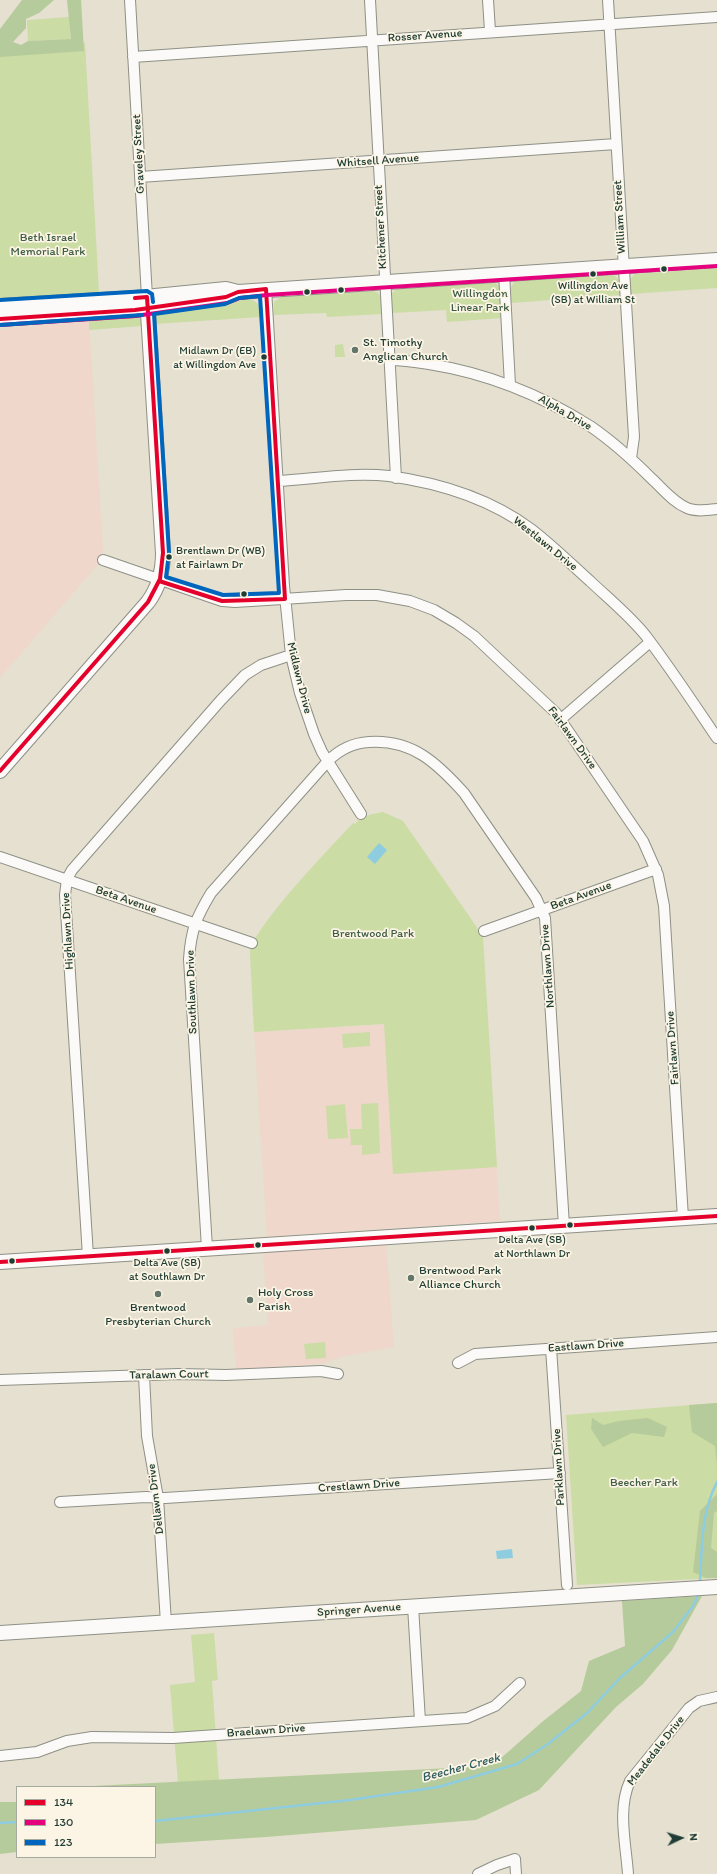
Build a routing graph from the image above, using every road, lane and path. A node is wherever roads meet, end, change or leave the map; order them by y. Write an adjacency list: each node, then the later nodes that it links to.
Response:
1 (130, 0): 9 (street, Graveley Street)
2 (370, 0): 8 (street, Kitchener Street)
3 (488, 0): 7 (street)
4 (608, 0): 6 (street, William Street)
5 (717, 17): 6 (street, Rosser Avenue)
6 (610, 24): 7 (street, Rosser Avenue); 10 (street, William Street)
7 (490, 32): 8 (street, Rosser Avenue)
8 (372, 40): 9 (street, Rosser Avenue); 11 (street, Kitchener Street)
9 (133, 57): 12 (street, Graveley Street)
10 (616, 144): 11 (street, Whitsell Avenue); 14 (street, William Street)
11 (378, 161): 12 (street, Whitsell Avenue); 16 (street, Kitchener Street)
12 (140, 177): 18 (street, Graveley Street)
13 (717, 260): 14 (street)
14 (623, 265): 15 (street); 23 (street, William Street)
15 (504, 274): 16 (street); 22 (street)
16 (385, 281): 17 (street); 21 (street, Kitchener Street)
17 (266, 289): 18 (street); 25 (street, Midlawn Drive)
18 (147, 302): 19 (street); 20 (street); 28 (street)
19 (0, 306)
20 (0, 319)
21 (390, 360): 22 (street, Alpha Drive); 24 (street, Kitchener Street)
22 (510, 385): 23 (street, Alpha Drive)
23 (631, 458): 26 (street, Alpha Drive)
24 (396, 478): 25 (street, Westlawn Drive); 30 (street, Westlawn Drive)
25 (277, 481): 29 (street, Midlawn Drive)
26 (717, 509)
27 (103, 560): 28 (street, Fairlawn Drive)
28 (159, 581): 29 (street, Fairlawn Drive); 35 (street)
29 (285, 599): 31 (street, Midlawn Drive); 32 (street, Fairlawn Drive)
30 (650, 642): 32 (street); 33 (street, Westlawn Drive)
31 (291, 656): 34 (street, Midlawn Drive); 39 (street, Highlawn Drive)
32 (560, 720): 38 (street, Fairlawn Drive)
33 (717, 738)
34 (328, 761): 36 (street, Midlawn Drive); 40 (street, Northlawn Drive); 41 (street, Southlawn Drive)
35 (0, 771)
36 (361, 814)
37 (0, 857): 39 (street, Beta Avenue)
38 (656, 870): 40 (street, Beta Avenue); 45 (street, Fairlawn Drive)
39 (67, 879): 41 (street, Beta Avenue); 48 (street, Highlawn Drive)
40 (542, 910): 42 (street, Beta Avenue); 46 (street, Northlawn Drive)
41 (194, 924): 43 (street, Beta Avenue); 47 (street, Southlawn Drive)
42 (484, 931)
43 (252, 943)
44 (717, 1216): 45 (street)
45 (683, 1218): 46 (street)
46 (564, 1226): 47 (street)
47 (207, 1248): 48 (street)
48 (88, 1256): 49 (street)
49 (0, 1262)
50 (717, 1337): 51 (street, Eastlawn Drive)
51 (551, 1348): 52 (street, Eastlawn Drive); 56 (street, Parklawn Drive)
52 (458, 1363)
53 (338, 1374): 54 (street, Taralawn Court)
54 (144, 1375): 55 (street, Taralawn Court); 57 (street, Dellawn Drive)
55 (0, 1380)
56 (560, 1473): 57 (street, Crestlawn Drive); 59 (street, Parklawn Drive)
57 (158, 1498): 58 (street, Crestlawn Drive); 62 (street, Dellawn Drive)
58 (60, 1502)
59 (567, 1585)
60 (717, 1587): 61 (street, Springer Avenue)
61 (413, 1606): 62 (street, Springer Avenue); 66 (street)
62 (166, 1623): 63 (street, Springer Avenue)
63 (0, 1633)
64 (520, 1683): 66 (street, Braelawn Drive)
65 (717, 1698): 70 (street, Meadedale Drive)
66 (420, 1721): 67 (street, Braelawn Drive)
67 (0, 1756)
68 (478, 1874): 69 (street)
69 (516, 1874)
70 (628, 1874)

